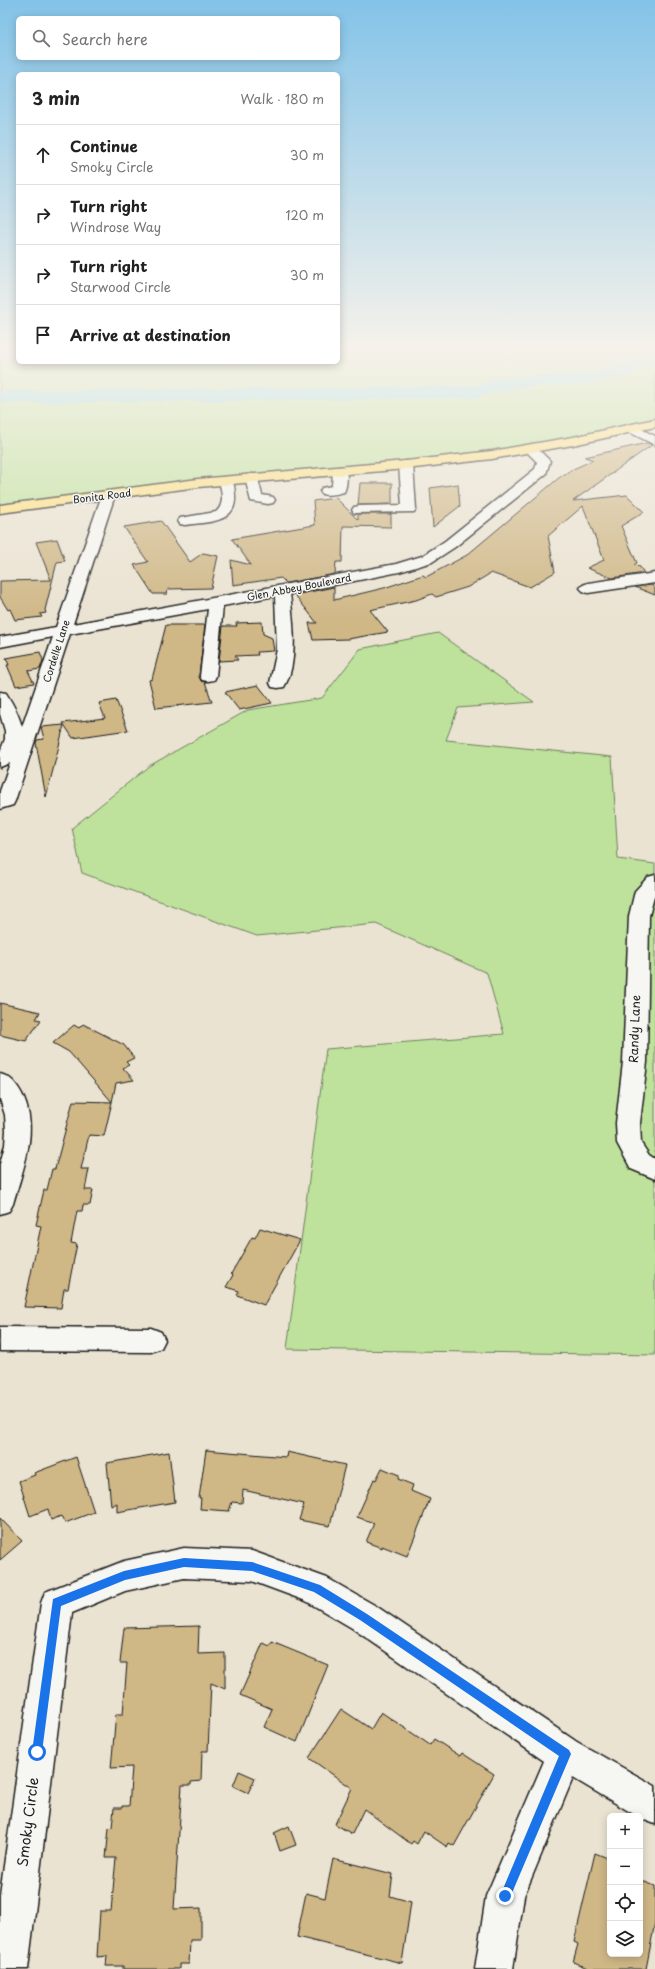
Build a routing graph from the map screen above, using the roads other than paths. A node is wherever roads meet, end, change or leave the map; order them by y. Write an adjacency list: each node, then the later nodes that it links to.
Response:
1 (579, 439): 2 (main road, Bonita Road)
2 (530, 449): 3 (main road, Bonita Road); 15 (street, Glen Abbey Boulevard)
3 (406, 465): 4 (main road, Bonita Road); 11 (street)
4 (340, 470): 5 (main road, Bonita Road); 7 (street)
5 (252, 478): 6 (main road, Bonita Road); 9 (street)
6 (226, 481): 8 (main road, Bonita Road); 12 (street)
7 (327, 491)
8 (108, 495): 10 (main road, Bonita Road); 17 (street, Cordelle Lane)
9 (268, 500)
10 (0, 509)
11 (359, 510)
12 (184, 522)
13 (655, 578): 14 (street)
14 (588, 588)
15 (282, 591): 16 (street, Glen Abbey Boulevard); 20 (street)
16 (216, 604): 17 (street, Glen Abbey Boulevard); 19 (street)
17 (62, 631): 18 (street, Glen Abbey Boulevard); 24 (street, Cordelle Lane)
18 (0, 642)
19 (208, 676)
20 (278, 683)
21 (0, 697): 22 (street)
22 (0, 763): 23 (street)
23 (0, 769)
24 (0, 803)
25 (655, 881): 27 (street, Randy Lane)
26 (0, 1082): 28 (street)
27 (655, 1170)
28 (0, 1204)
29 (0, 1339): 30 (street)
30 (152, 1340)
31 (565, 1754): 32 (street); 33 (street, Smoky Circle); 34 (street)
32 (655, 1806)
33 (9, 1969)
34 (494, 1969)

